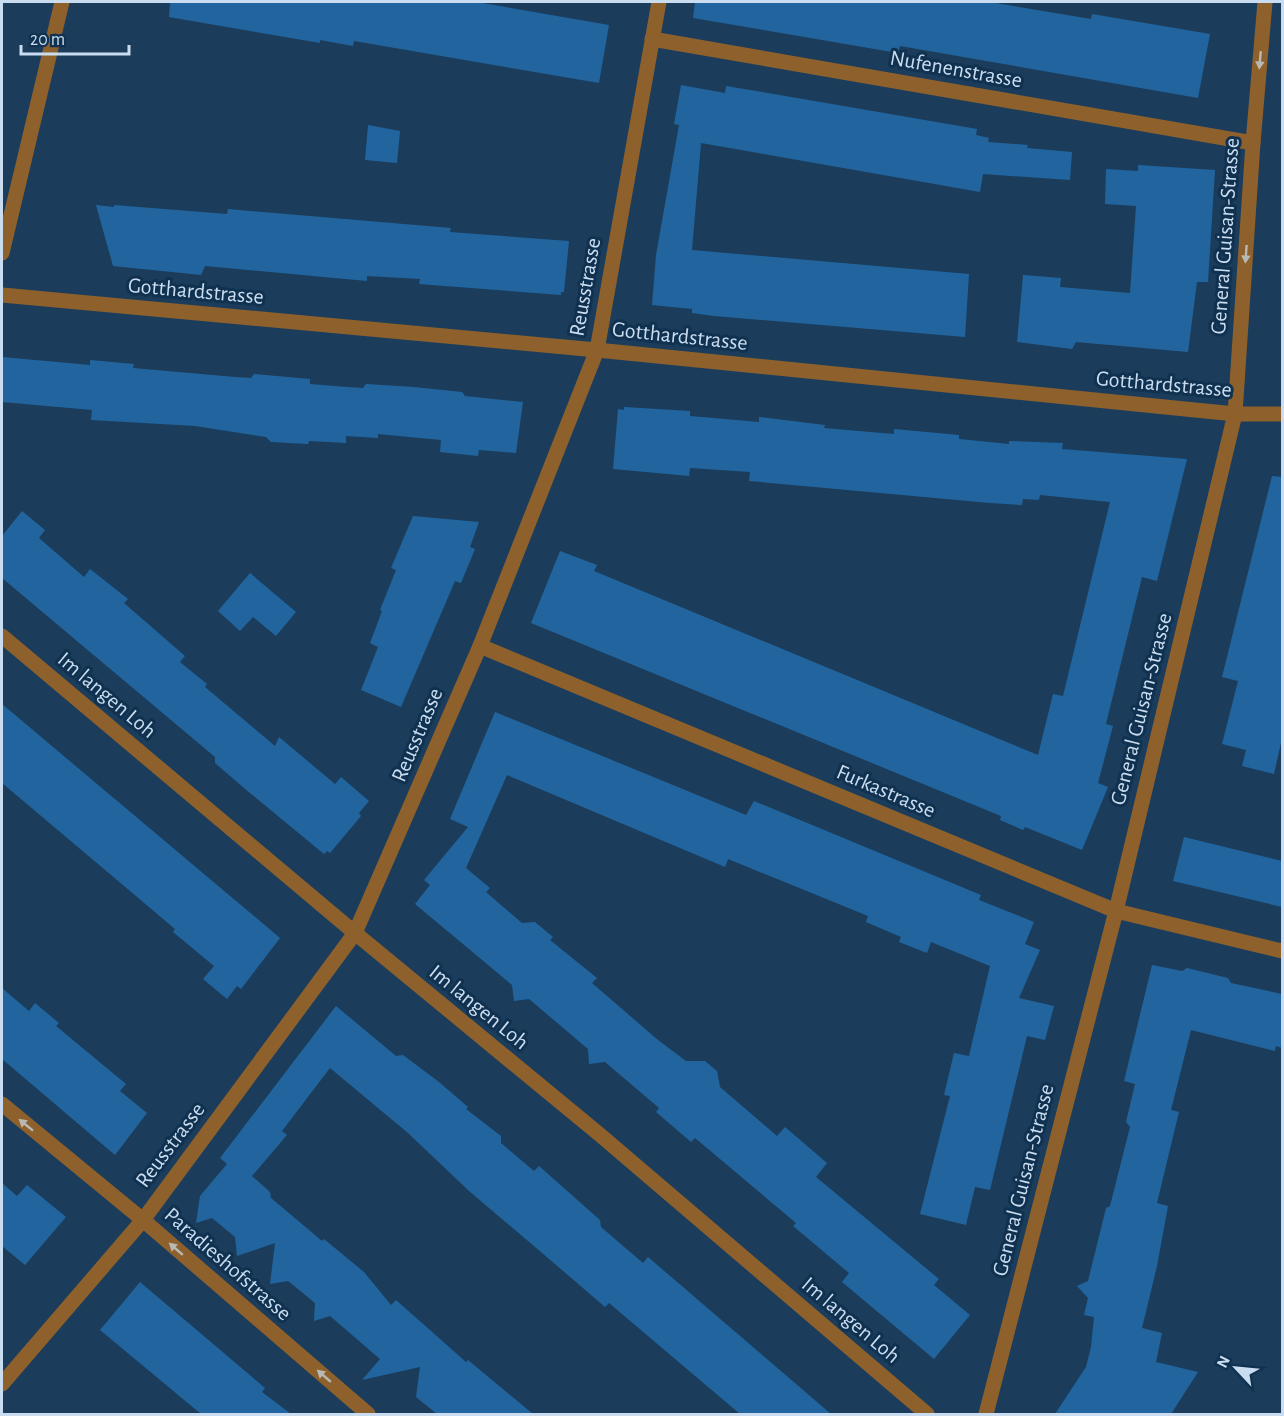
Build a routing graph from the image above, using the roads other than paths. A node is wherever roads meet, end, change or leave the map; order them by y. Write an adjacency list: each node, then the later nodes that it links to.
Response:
1 (62, 2): 6 (street)
2 (659, 2): 4 (street, Reusstrasse)
3 (1266, 2): 5 (street, General Guisan-Strasse, one-way to 5)
4 (652, 39): 5 (street, Nufenenstrasse); 8 (street, Reusstrasse)
5 (1253, 143): 9 (street, General Guisan-Strasse, one-way to 9)
6 (2, 253)
7 (2, 295): 8 (street, Gotthardstrasse)
8 (597, 350): 9 (street, Gotthardstrasse); 12 (street, Reusstrasse)
9 (1235, 414): 10 (street, Gotthardstrasse); 13 (street, General Guisan-Strasse)
10 (1282, 414)
11 (2, 636): 14 (street, Im langen Loh)
12 (480, 646): 13 (street, Furkastrasse); 14 (street, Reusstrasse)
13 (1116, 911): 15 (street, Furkastrasse); 21 (street, General Guisan-Strasse)
14 (355, 933): 17 (street, Reusstrasse); 20 (street, Im langen Loh)
15 (1282, 951)
16 (2, 1104): 17 (street, Paradieshofstrasse, one-way to 16)
17 (143, 1220): 18 (street, Reusstrasse); 19 (street, Paradieshofstrasse, one-way to 17)
18 (2, 1384)
19 (368, 1414)
20 (927, 1414)
21 (986, 1414)

